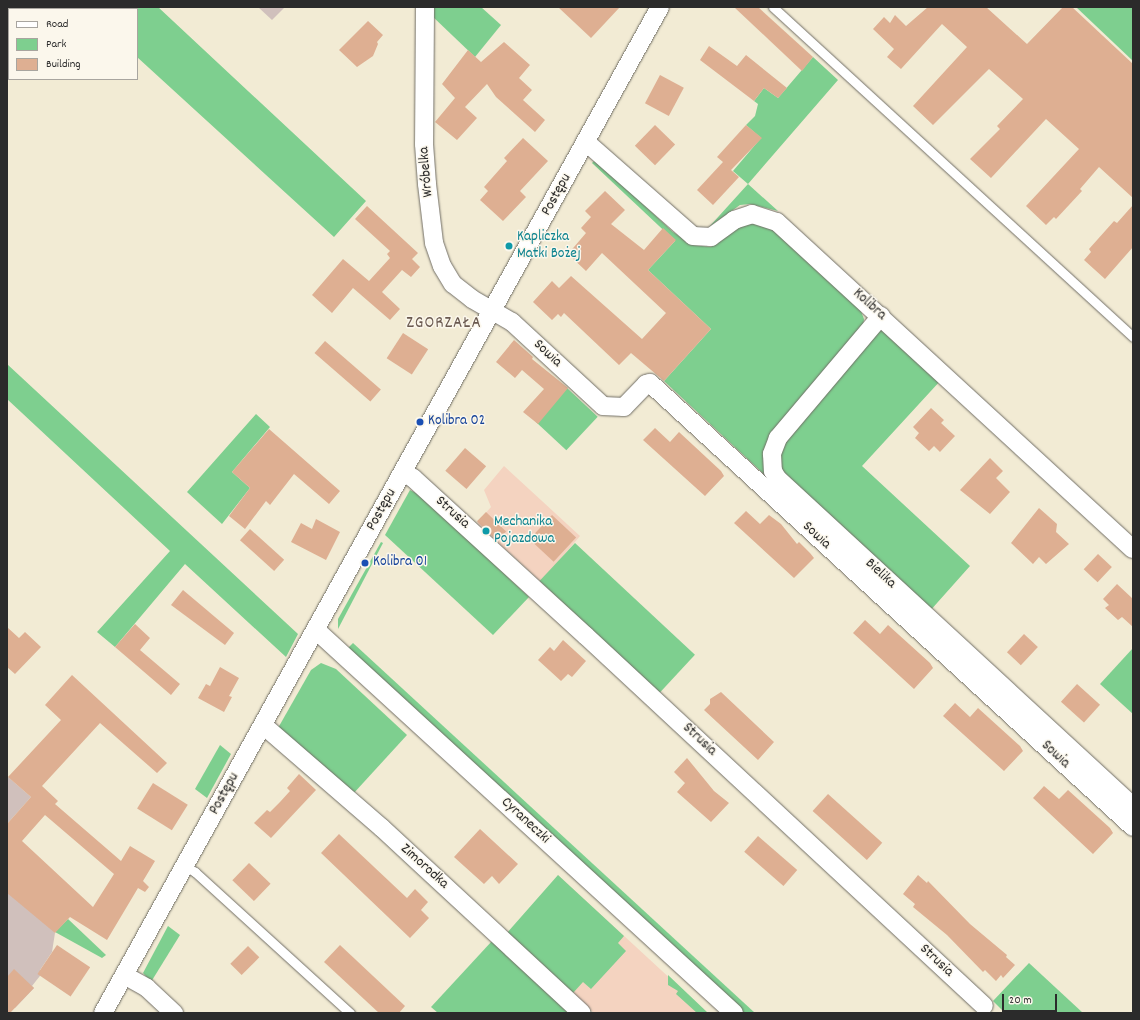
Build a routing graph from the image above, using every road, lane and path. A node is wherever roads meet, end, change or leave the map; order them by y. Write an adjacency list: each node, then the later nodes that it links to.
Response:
1 (425, 7): 5 (street, Wróbelka)
2 (660, 7): 4 (street, Postępu)
3 (773, 7): 7 (lane)
4 (586, 142): 5 (street, Postępu); 6 (street, Kolibra)
5 (493, 310): 8 (street, Postępu); 13 (street, Sowia)
6 (881, 316): 9 (street, Kolibra); 12 (street, Bielika)
7 (1133, 337)
8 (403, 472): 10 (street, Postępu); 16 (street, Strusia)
9 (1133, 549)
10 (316, 630): 11 (street, Postępu); 21 (street, Cyraneczki)
11 (263, 725): 14 (street, Postępu); 20 (street, Zimorodka)
12 (1133, 806)
13 (1133, 827)
14 (185, 866): 15 (street, Postępu); 19 (lane)
15 (124, 976): 17 (street, Postępu); 18 (street)
16 (988, 1010)
17 (103, 1013)
18 (174, 1013)
19 (350, 1013)
20 (582, 1013)
21 (734, 1013)

